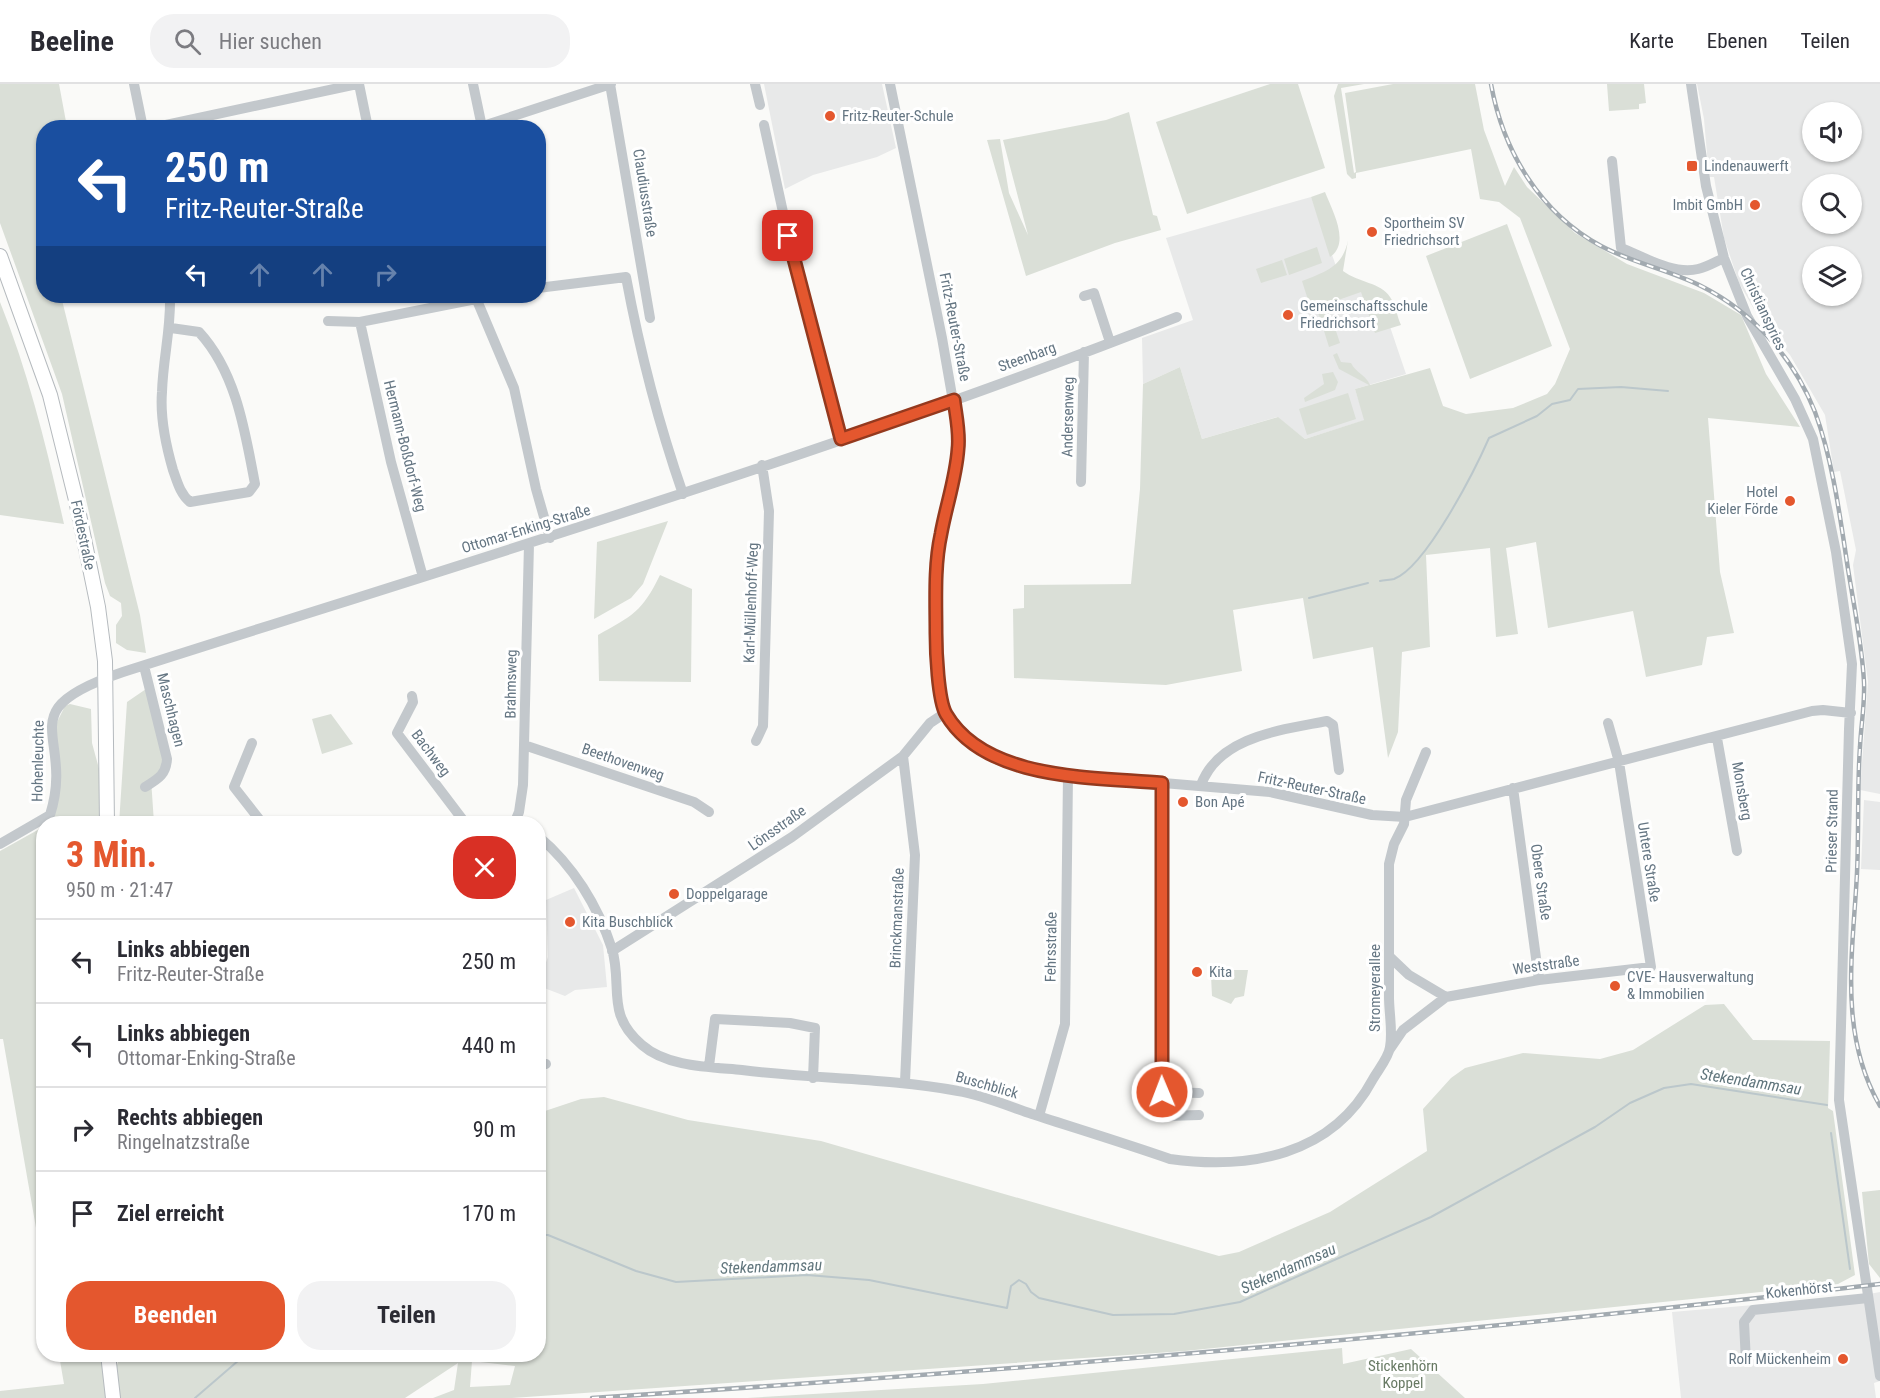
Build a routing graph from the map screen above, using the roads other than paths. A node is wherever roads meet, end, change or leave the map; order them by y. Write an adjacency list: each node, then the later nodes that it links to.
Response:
1 (134, 84): 9 (street)
2 (358, 84): 10 (street); 11 (street)
3 (473, 84): 12 (street)
4 (610, 84): 13 (street); 23 (street, Claudiusstraße)
5 (755, 84): 8 (street)
6 (890, 84): 31 (street, Fritz-Reuter-Straße)
7 (1691, 84): 17 (street, Christianspries)
8 (760, 105)
9 (141, 120)
10 (189, 120)
11 (366, 120)
12 (478, 120)
13 (500, 120)
14 (764, 125): 32 (street)
15 (1612, 161): 17 (street)
16 (0, 256): 40 (main road, Fördestraße)
17 (1724, 258): 30 (street, Christianspries)
18 (546, 287): 23 (street)
19 (1084, 296): 28 (street)
20 (170, 303): 27 (street)
21 (452, 303): 26 (street)
22 (478, 303): 36 (street)
23 (632, 310): 35 (street)
24 (1177, 317): 28 (street, Steenbarg)
25 (328, 321): 26 (street)
26 (360, 322): 38 (street, Hermann-Boßdorf-Weg)
27 (171, 328): 27 (street)
28 (1110, 342): 29 (street, Steenbarg)
29 (1084, 352): 31 (street, Steenbarg); 34 (street, Andersenweg)
30 (1776, 369): 43 (street, Prieser Strand)
31 (954, 400): 32 (street, Ottomar-Enking-Straße); 42 (street, Fritz-Reuter-Straße)
32 (841, 439): 33 (street, Ottomar-Enking-Straße)
33 (762, 465): 35 (street, Ottomar-Enking-Straße); 46 (street, Karl-Müllenhoff-Weg)
34 (1081, 482)
35 (683, 494): 36 (street, Ottomar-Enking-Straße)
36 (550, 538): 37 (street, Ottomar-Enking-Straße)
37 (529, 544): 38 (street, Ottomar-Enking-Straße); 48 (street, Brahmsweg)
38 (423, 577): 39 (street, Ottomar-Enking-Straße)
39 (144, 666): 40 (street, Ottomar-Enking-Straße); 56 (street, Maschhagen)
40 (104, 679): 59 (street, Hohenleuchte); 60 (main road, Fördestraße)
41 (412, 696): 62 (street, Bachweg)
42 (945, 713): 50 (street, Lönsstraße); 53 (street, Fritz-Reuter-Straße)
43 (1851, 713): 45 (street, Fritz-Reuter-Straße); 83 (street, Prieser Strand)
44 (1608, 723): 51 (street, Untere Straße)
45 (1717, 738): 51 (street, Fritz-Reuter-Straße); 68 (street, Monsberg)
46 (756, 741)
47 (252, 743): 61 (street)
48 (524, 745): 58 (street, Beethovenweg); 63 (street, Brahmsweg)
49 (1426, 752): 64 (street, Stromeyerallee)
50 (903, 756): 69 (street, Lönsstraße); 77 (street, Brinckmanstraße)
51 (1618, 762): 57 (street, Fritz-Reuter-Straße); 71 (street, Untere Straße)
52 (1339, 770): 55 (street)
53 (1068, 775): 54 (street, Fritz-Reuter-Straße); 81 (street, Fehrsstraße)
54 (1162, 783): 55 (street, Fritz-Reuter-Straße); 78 (street)
55 (1201, 785): 64 (street, Fritz-Reuter-Straße)
56 (146, 787)
57 (1513, 788): 64 (street, Fritz-Reuter-Straße); 72 (street, Obere Straße)
58 (709, 812)
59 (48, 816)
60 (107, 816)
61 (257, 816)
62 (460, 816)
63 (517, 816)
64 (1405, 817): 70 (street, Stromeyerallee)
65 (36, 823): 67 (street, Hohenleuchte)
66 (546, 843): 69 (street, Buschblick)
67 (0, 844)
68 (1737, 851)
69 (612, 951): 75 (street, Buschblick)
70 (1389, 956): 73 (street); 74 (street, Stromeyerallee)
71 (1651, 967): 72 (street, Weststraße)
72 (1539, 981): 73 (street, Weststraße)
73 (1446, 997): 74 (street, Weststraße)
74 (1390, 1049): 82 (street, Stromeyerallee)
75 (709, 1066): 76 (street, Buschblick); 76 (street)
76 (813, 1078): 77 (street, Buschblick)
77 (906, 1082): 81 (street, Buschblick)
78 (1162, 1092): 79 (street); 80 (street)
79 (1199, 1093)
80 (1199, 1115)
81 (1039, 1116): 82 (street, Buschblick)
82 (1148, 1151)
83 (1872, 1302): 85 (street, Kokenhörst); 86 (street, Prieser Strand)
84 (109, 1362): 87 (main road)
85 (1746, 1362)
86 (1880, 1376)
87 (113, 1398)

